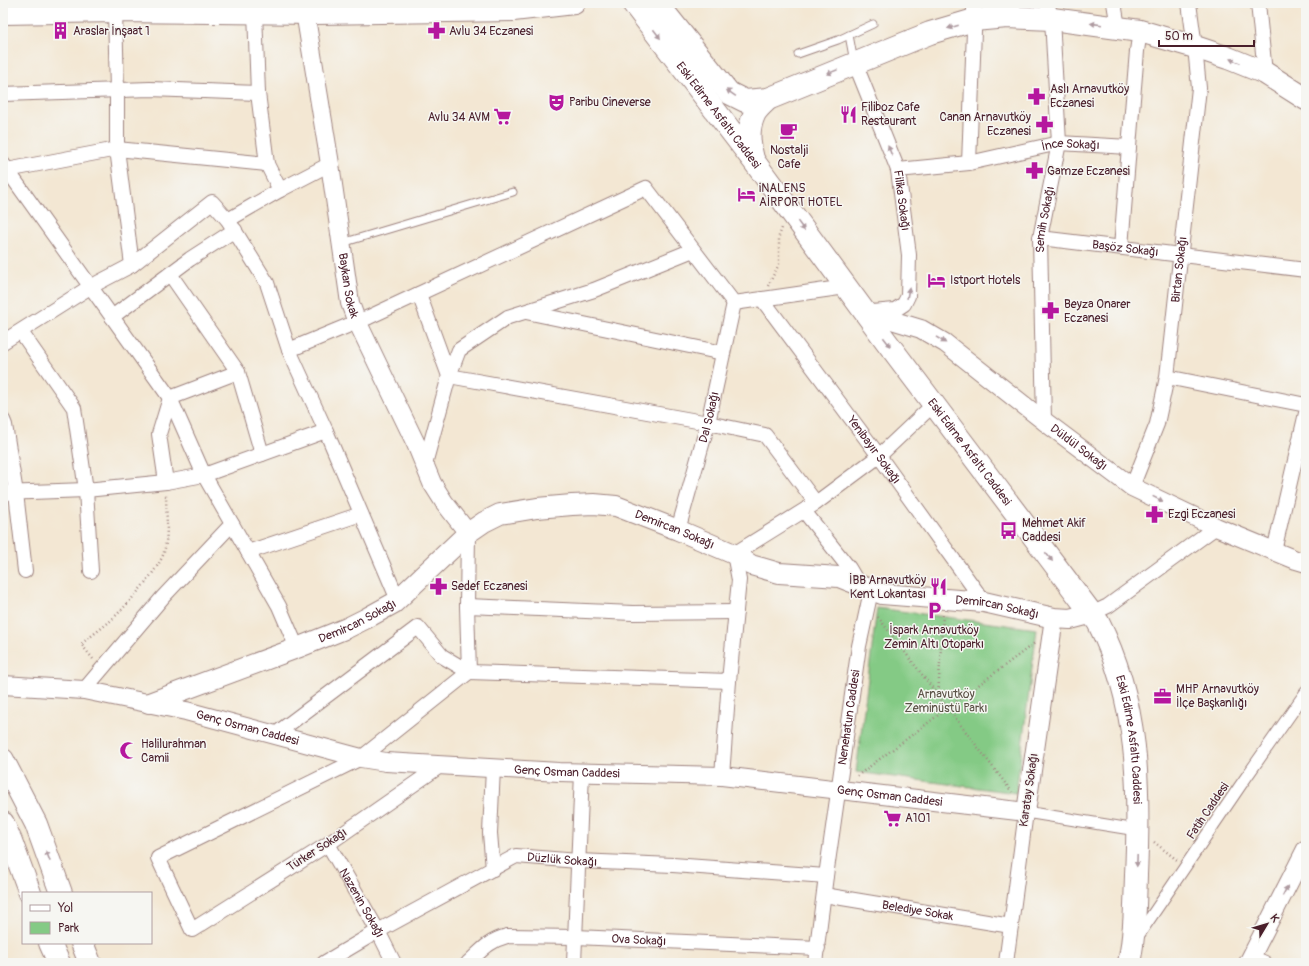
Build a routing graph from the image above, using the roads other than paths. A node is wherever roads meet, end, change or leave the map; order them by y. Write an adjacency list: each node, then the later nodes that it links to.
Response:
1 (574, 3): 8 (main road)
2 (633, 3): 29 (main road, Eski Edirne Asfaltı Caddesi, one-way to 29)
3 (657, 3): 24 (main road, Eski Edirne Asfaltı Caddesi, one-way to 3)
4 (1114, 3): 14 (street)
5 (1189, 3): 17 (street, Birtan Sokağı)
6 (1258, 3): 20 (street)
7 (114, 7): 10 (main road); 12 (main road); 21 (street)
8 (304, 8): 10 (main road); 32 (street, Baykan Sokak)
9 (1050, 11): 11 (main road); 14 (main road, one-way to 9); 26 (street, Semih Sokağı)
10 (255, 12): 22 (street)
11 (974, 12): 19 (main road, one-way to 19); 30 (street)
12 (3, 13)
13 (873, 24): 16 (lane)
14 (1118, 27): 15 (main road)
15 (1140, 31): 17 (main road); 27 (street)
16 (849, 35): 18 (lane); 19 (lane)
17 (1195, 47): 20 (main road, one-way to 17); 42 (street, Birtan Sokağı)
18 (798, 54)
19 (855, 63): 24 (main road, one-way to 24); 34 (street, Filika Sokağı, one-way to 19)
20 (1265, 73): 25 (main road)
21 (117, 90): 22 (street); 23 (street); 28 (street)
22 (258, 92): 31 (street)
23 (3, 94)
24 (768, 99): 29 (main road)
25 (1306, 99)
26 (1059, 143): 27 (street, İnce Sokağı); 30 (street, İnce Sokağı); 38 (street, Semih Sokağı)
27 (1130, 147): 40 (street)
28 (117, 149): 31 (street); 33 (street); 43 (street)
29 (753, 160): 47 (main road, Eski Edirne Asfaltı Caddesi, one-way to 47)
30 (969, 163): 34 (street, İnce Sokağı)
31 (267, 164): 35 (street)
32 (330, 164): 35 (street); 39 (street, Baykan Sokak)
33 (5, 167): 46 (street)
34 (898, 170): 52 (street, Filika Sokağı, one-way to 34)
35 (280, 190): 37 (street)
36 (513, 192): 39 (lane)
37 (231, 225): 43 (street); 45 (street); 57 (street)
38 (1040, 238): 40 (street, Başöz Sokağı); 67 (street, Semih Sokağı)
39 (342, 243): 54 (street, Baykan Sokak)
40 (1121, 247): 42 (street, Başöz Sokağı)
41 (693, 250): 48 (street); 50 (street); 51 (street)
42 (1181, 254): 44 (street, Başöz Sokağı); 61 (street, Birtan Sokağı)
43 (132, 265): 46 (street)
44 (1306, 270)
45 (170, 274): 53 (street); 59 (street)
46 (90, 287): 53 (street); 55 (street)
47 (846, 287): 49 (street); 52 (main road, Eski Edirne Asfaltı Caddesi)
48 (419, 294): 54 (street); 60 (street)
49 (762, 299): 50 (street); 71 (street, Yenibayır Sokağı)
50 (734, 303): 58 (street, Dal Sokağı)
51 (524, 312): 58 (street); 60 (street)
52 (865, 312): 63 (main road, Eski Edirne Asfaltı Caddesi, one-way to 63); 67 (street, Düldül Sokağı, one-way to 67)
53 (112, 317): 62 (street)
54 (357, 322): 57 (street); 72 (street, Baykan Sokak)
55 (21, 332): 56 (street); 76 (street)
56 (3, 342)
57 (289, 350): 69 (street)
58 (723, 353): 68 (street, Dal Sokağı)
59 (238, 372): 62 (street); 70 (street)
60 (450, 376): 68 (street); 72 (street)
61 (1167, 377): 64 (street); 75 (street, Birtan Sokağı)
62 (170, 398): 73 (street); 74 (street)
63 (934, 404): 71 (street); 95 (main road, Eski Edirne Asfaltı Caddesi, one-way to 95)
64 (1306, 405)
65 (1306, 413): 84 (street)
66 (3, 420): 77 (street)
67 (1044, 421): 75 (street, Düldül Sokağı)
68 (708, 423): 78 (street); 82 (street, Dal Sokağı)
69 (326, 431): 70 (street); 79 (street)
70 (262, 454): 73 (street)
71 (879, 456): 78 (street); 92 (street, Yenibayır Sokağı)
72 (425, 464): 83 (street, Baykan Sokak)
73 (204, 475): 74 (street); 80 (street)
74 (166, 482): 76 (street)
75 (1132, 487): 81 (street, Düldül Sokağı, one-way to 81)
76 (86, 490): 77 (street); 89 (street)
77 (10, 493): 88 (street)
78 (810, 507): 86 (street); 90 (street)
79 (361, 514): 85 (street); 91 (street)
80 (232, 524): 85 (street); 101 (street)
81 (1216, 527): 84 (street, Düldül Sokağı); 95 (street, Demircan Sokağı)
82 (678, 530): 83 (main road, Demircan Sokağı); 86 (main road, Demircan Sokağı)
83 (468, 533): 91 (main road, Demircan Sokağı); 93 (street)
84 (1274, 551): 87 (street, Düldül Sokağı)
85 (248, 552): 97 (street)
86 (734, 554): 90 (main road, Demircan Sokağı); 94 (street)
87 (1306, 563)
88 (25, 571)
89 (91, 571)
90 (866, 593): 92 (main road, Demircan Sokağı); 111 (street, Nenehatun Caddesi)
91 (398, 600): 97 (main road, Demircan Sokağı)
92 (984, 602): 96 (main road, Demircan Sokağı)
93 (468, 606): 94 (street); 98 (street)
94 (736, 612): 99 (street)
95 (1093, 613): 96 (main road, Demircan Sokağı); 114 (main road, Eski Edirne Asfaltı Caddesi)
96 (1053, 624): 112 (street, Karatay Sokağı)
97 (296, 648): 103 (main road, Demircan Sokağı)
98 (469, 672): 99 (street); 104 (street); 105 (street)
99 (729, 681): 110 (street)
100 (3, 685): 101 (street, Genç Osman Caddesi)
101 (84, 690): 103 (street, Genç Osman Caddesi)
102 (1306, 692): 129 (street, Fatih Caddesi)
103 (149, 703): 104 (street, Genç Osman Caddesi)
104 (277, 735): 105 (street, Genç Osman Caddesi)
105 (361, 758): 107 (street, Genç Osman Caddesi); 115 (street, Türker Sokağı)
106 (3, 760): 121 (main road, one-way to 106)
107 (440, 766): 108 (street, Genç Osman Caddesi); 115 (street, Türker Sokağı)
108 (493, 768): 109 (street, Genç Osman Caddesi); 118 (street)
109 (582, 773): 110 (street, Genç Osman Caddesi); 117 (street)
110 (722, 776): 111 (street, Genç Osman Caddesi)
111 (839, 789): 112 (street, Genç Osman Caddesi); 119 (street, Nenehatun Caddesi)
112 (1026, 812): 114 (street, Genç Osman Caddesi); 123 (street, Karatay Sokağı)
113 (3, 823): 120 (main road)
114 (1137, 830): 129 (main road, Eski Edirne Asfaltı Caddesi, one-way to 129)
115 (328, 844): 124 (street, Nazenin Sokağı)
116 (1306, 849): 130 (street, one-way to 116)
117 (578, 861): 118 (street, Düzlük Sokağı); 119 (street, Düzlük Sokağı); 125 (street)
118 (493, 869): 124 (street, Düzlük Sokağı)
119 (826, 876): 122 (street, Nenehatun Caddesi)
120 (30, 892)
121 (61, 892)
122 (824, 895): 123 (street, Belediye Sokak); 128 (street, Nenehatun Caddesi)
123 (1011, 926): 138 (street, Karatay Sokağı)
124 (378, 932): 133 (street, Düzlük Sokağı); 134 (street, Nazenin Sokağı)
125 (576, 937): 128 (street, Ova Sokağı); 135 (street, Ova Sokağı); 136 (street)
126 (50, 944): 131 (main road)
127 (82, 944): 132 (main road)
128 (818, 948): 137 (street, Nenehatun Caddesi)
129 (1130, 954)
130 (1254, 961)
131 (59, 963)
132 (90, 963)
133 (324, 963)
134 (394, 963)
135 (468, 963)
136 (574, 963)
137 (816, 963)
138 (1006, 963)

